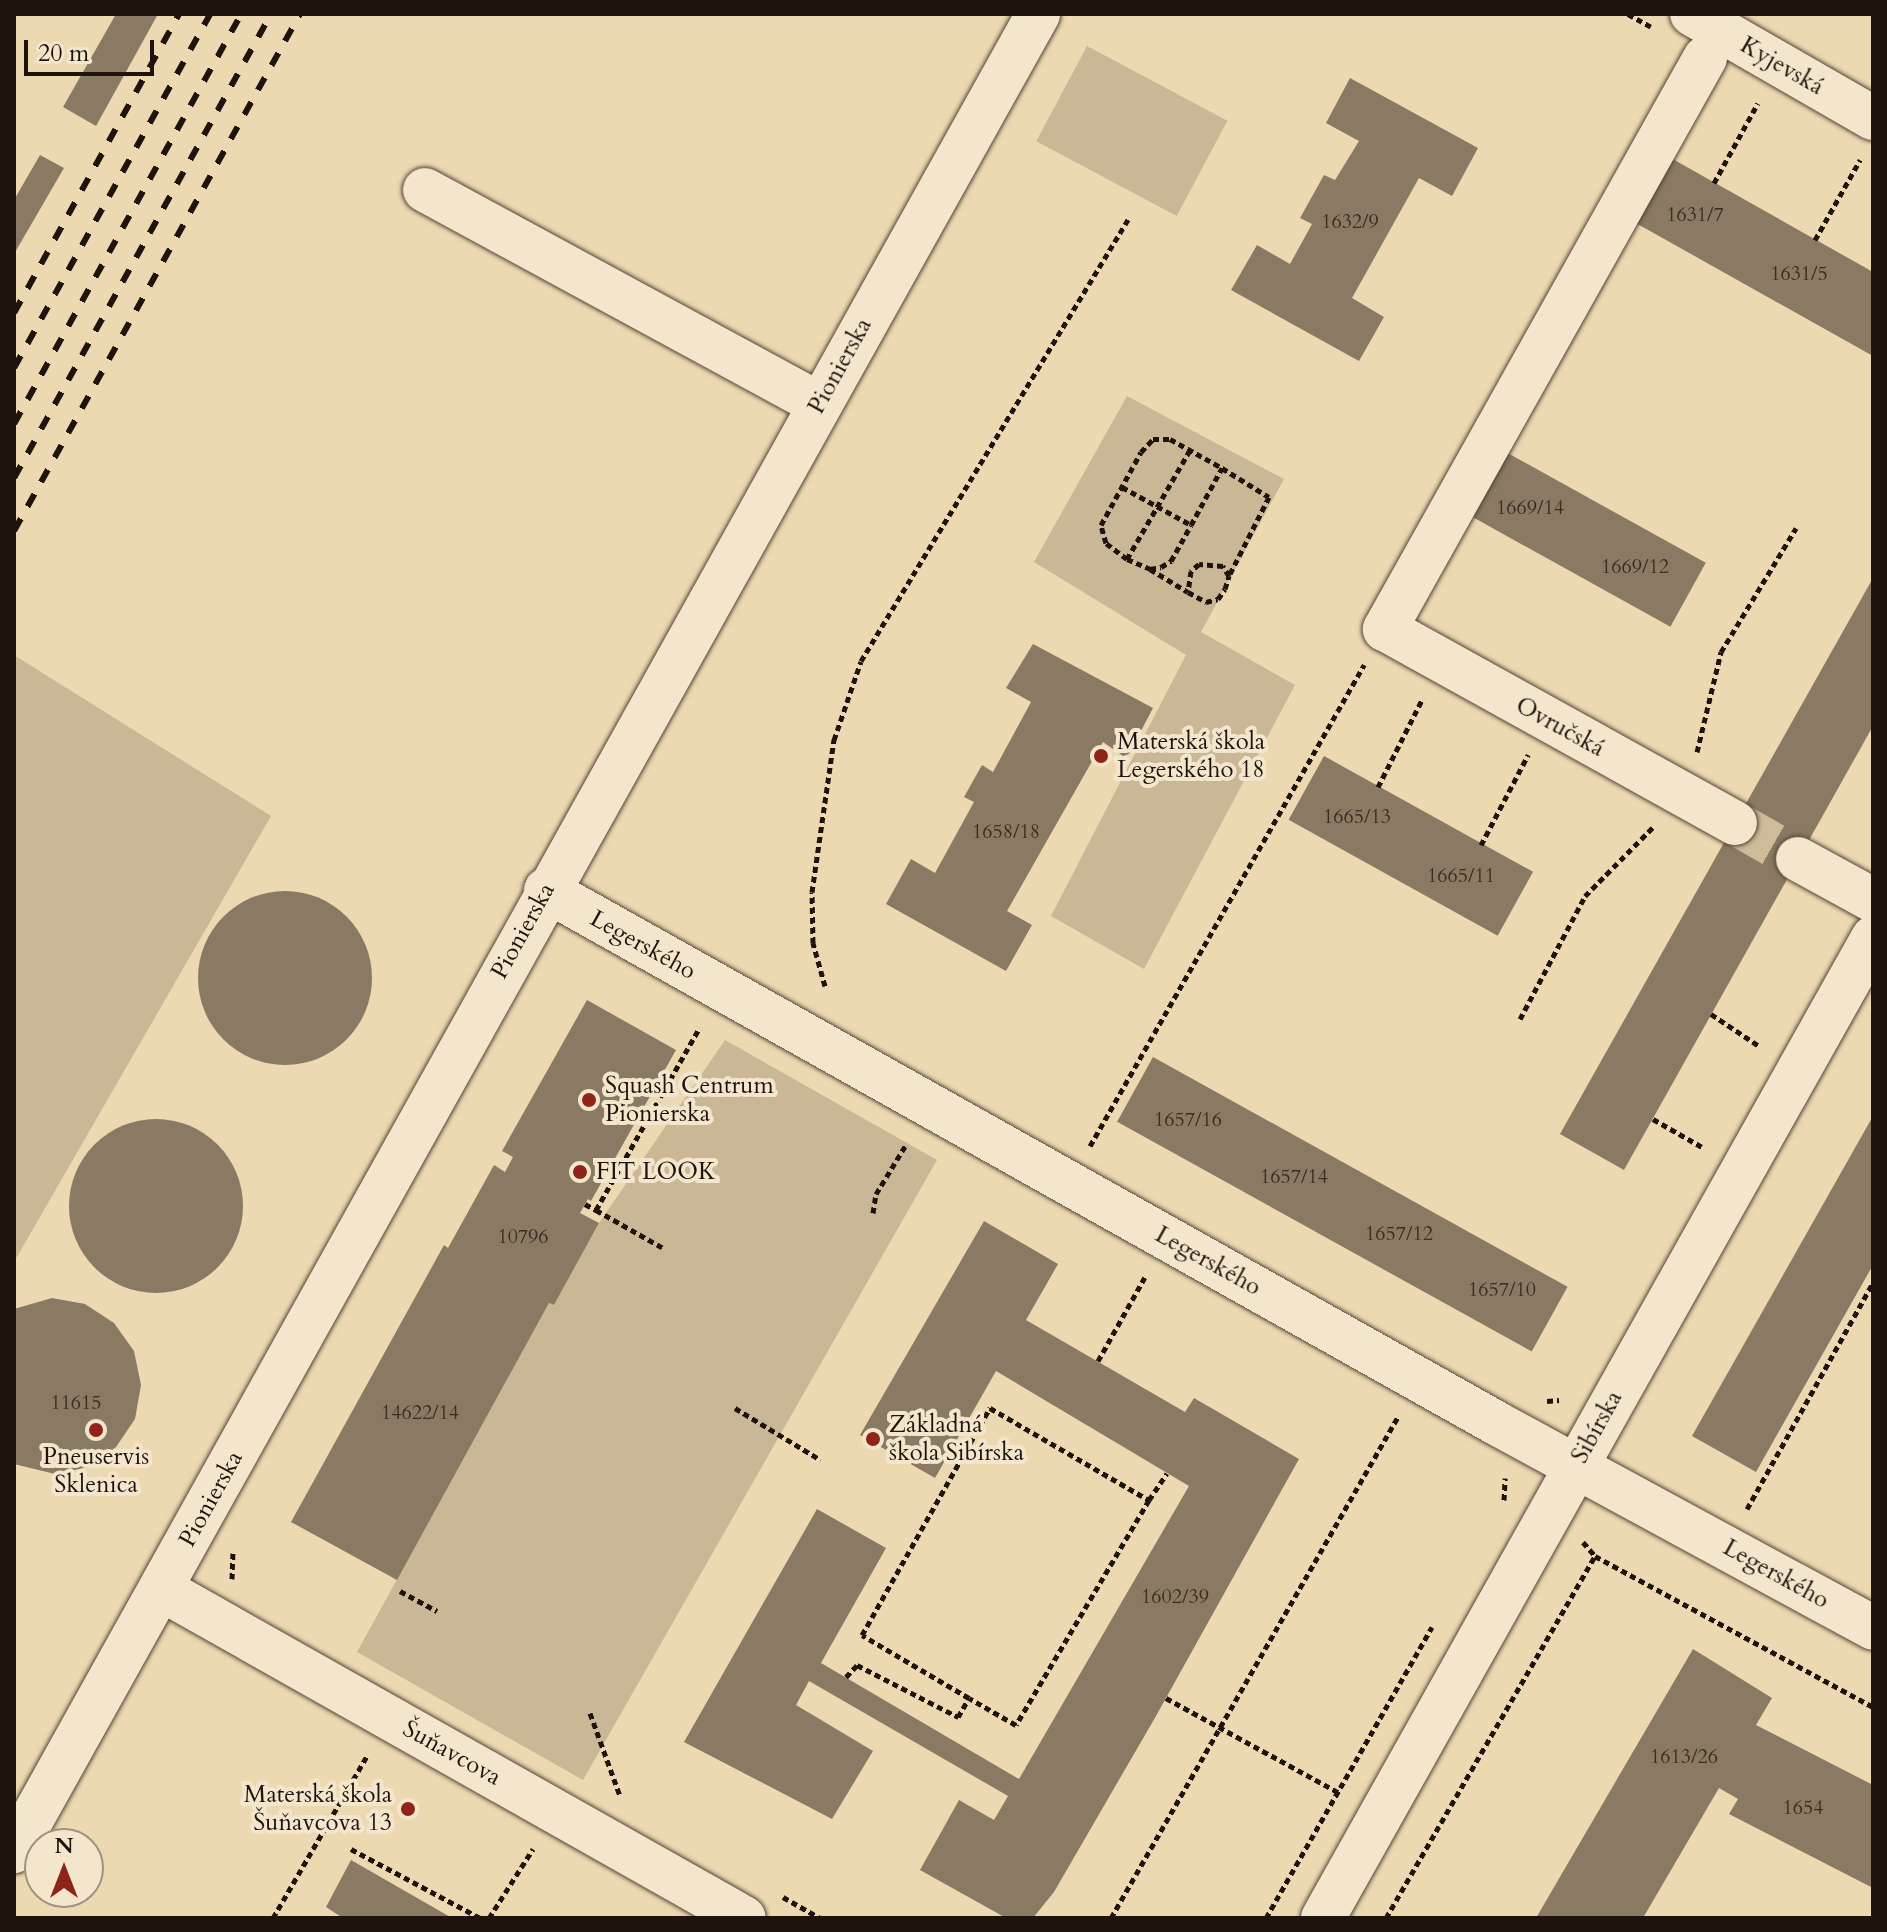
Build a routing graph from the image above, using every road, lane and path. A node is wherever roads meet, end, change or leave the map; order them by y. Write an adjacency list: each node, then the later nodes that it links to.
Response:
1 (1038, 14): 10 (street, Pionierska)
2 (1692, 14): 5 (street, Kyjevská)
3 (1705, 58): 21 (street)
4 (1765, 92): 6 (path)
5 (1870, 134): 9 (path)
6 (1714, 183)
7 (425, 190): 10 (street)
8 (1129, 218): 33 (path)
9 (1815, 240)
10 (819, 404): 30 (street, Pionierska)
11 (1190, 450): 12 (path); 13 (path); 14 (path)
12 (1222, 468): 15 (path); 19 (path)
13 (1122, 487): 14 (path); 17 (path)
14 (1158, 506): 15 (path); 17 (path)
15 (1191, 525): 18 (path)
16 (1796, 528): 24 (path)
17 (1127, 559): 18 (path)
18 (1150, 569): 20 (path)
19 (1229, 576): 20 (path); 20 (path)
20 (1188, 592)
21 (1385, 629): 27 (street, Ovručská); 41 (path)
22 (1426, 693): 25 (path)
23 (1531, 750): 28 (path)
24 (1695, 761)
25 (1378, 787)
26 (1657, 822): 36 (path)
27 (1735, 823)
28 (1481, 845)
29 (1798, 859): 31 (street)
30 (546, 890): 52 (street, Legerského); 62 (street, Pionierska)
31 (1873, 900)
32 (1873, 938): 52 (street, Sibírska)
33 (825, 986)
34 (1711, 1014): 37 (path)
35 (707, 1016): 43 (path)
36 (1520, 1019)
37 (1759, 1046)
38 (1653, 1119): 40 (path)
39 (913, 1133): 44 (path)
40 (1702, 1147)
41 (1085, 1154)
42 (585, 1204): 43 (path)
43 (596, 1210): 45 (path)
44 (873, 1213)
45 (665, 1249)
46 (1151, 1266): 48 (path)
47 (1873, 1283): 57 (path)
48 (1098, 1361)
49 (1403, 1407): 72 (path)
50 (735, 1408): 51 (path)
51 (821, 1460)
52 (1575, 1465): 66 (street, Legerského); 85 (street, Sibírska)
53 (1501, 1471): 56 (path)
54 (1167, 1473): 55 (path)
55 (1149, 1500): 68 (path); 68 (path)
56 (1498, 1510)
57 (1743, 1517)
58 (1580, 1539): 60 (path)
59 (233, 1541): 61 (path)
60 (1595, 1556): 70 (path); 86 (path)
61 (232, 1581)
62 (161, 1589): 78 (street, Pionierska); 82 (street, Šuňavcova)
63 (400, 1591): 64 (path)
64 (437, 1611)
65 (1437, 1617): 74 (path)
66 (1873, 1628)
67 (846, 1677): 68 (path)
68 (969, 1698)
69 (1166, 1698): 72 (path)
70 (1873, 1707)
71 (590, 1713): 75 (path)
72 (1220, 1727): 74 (path); 83 (path)
73 (371, 1748): 79 (path)
74 (1338, 1792): 84 (path)
75 (621, 1801)
76 (538, 1842): 81 (path)
77 (351, 1849): 80 (path)
78 (14, 1851)
79 (273, 1918)
80 (480, 1918)
81 (489, 1918)
82 (744, 1918)
83 (1111, 1918)
84 (1266, 1918)
85 (1323, 1918)
86 (1386, 1918)

